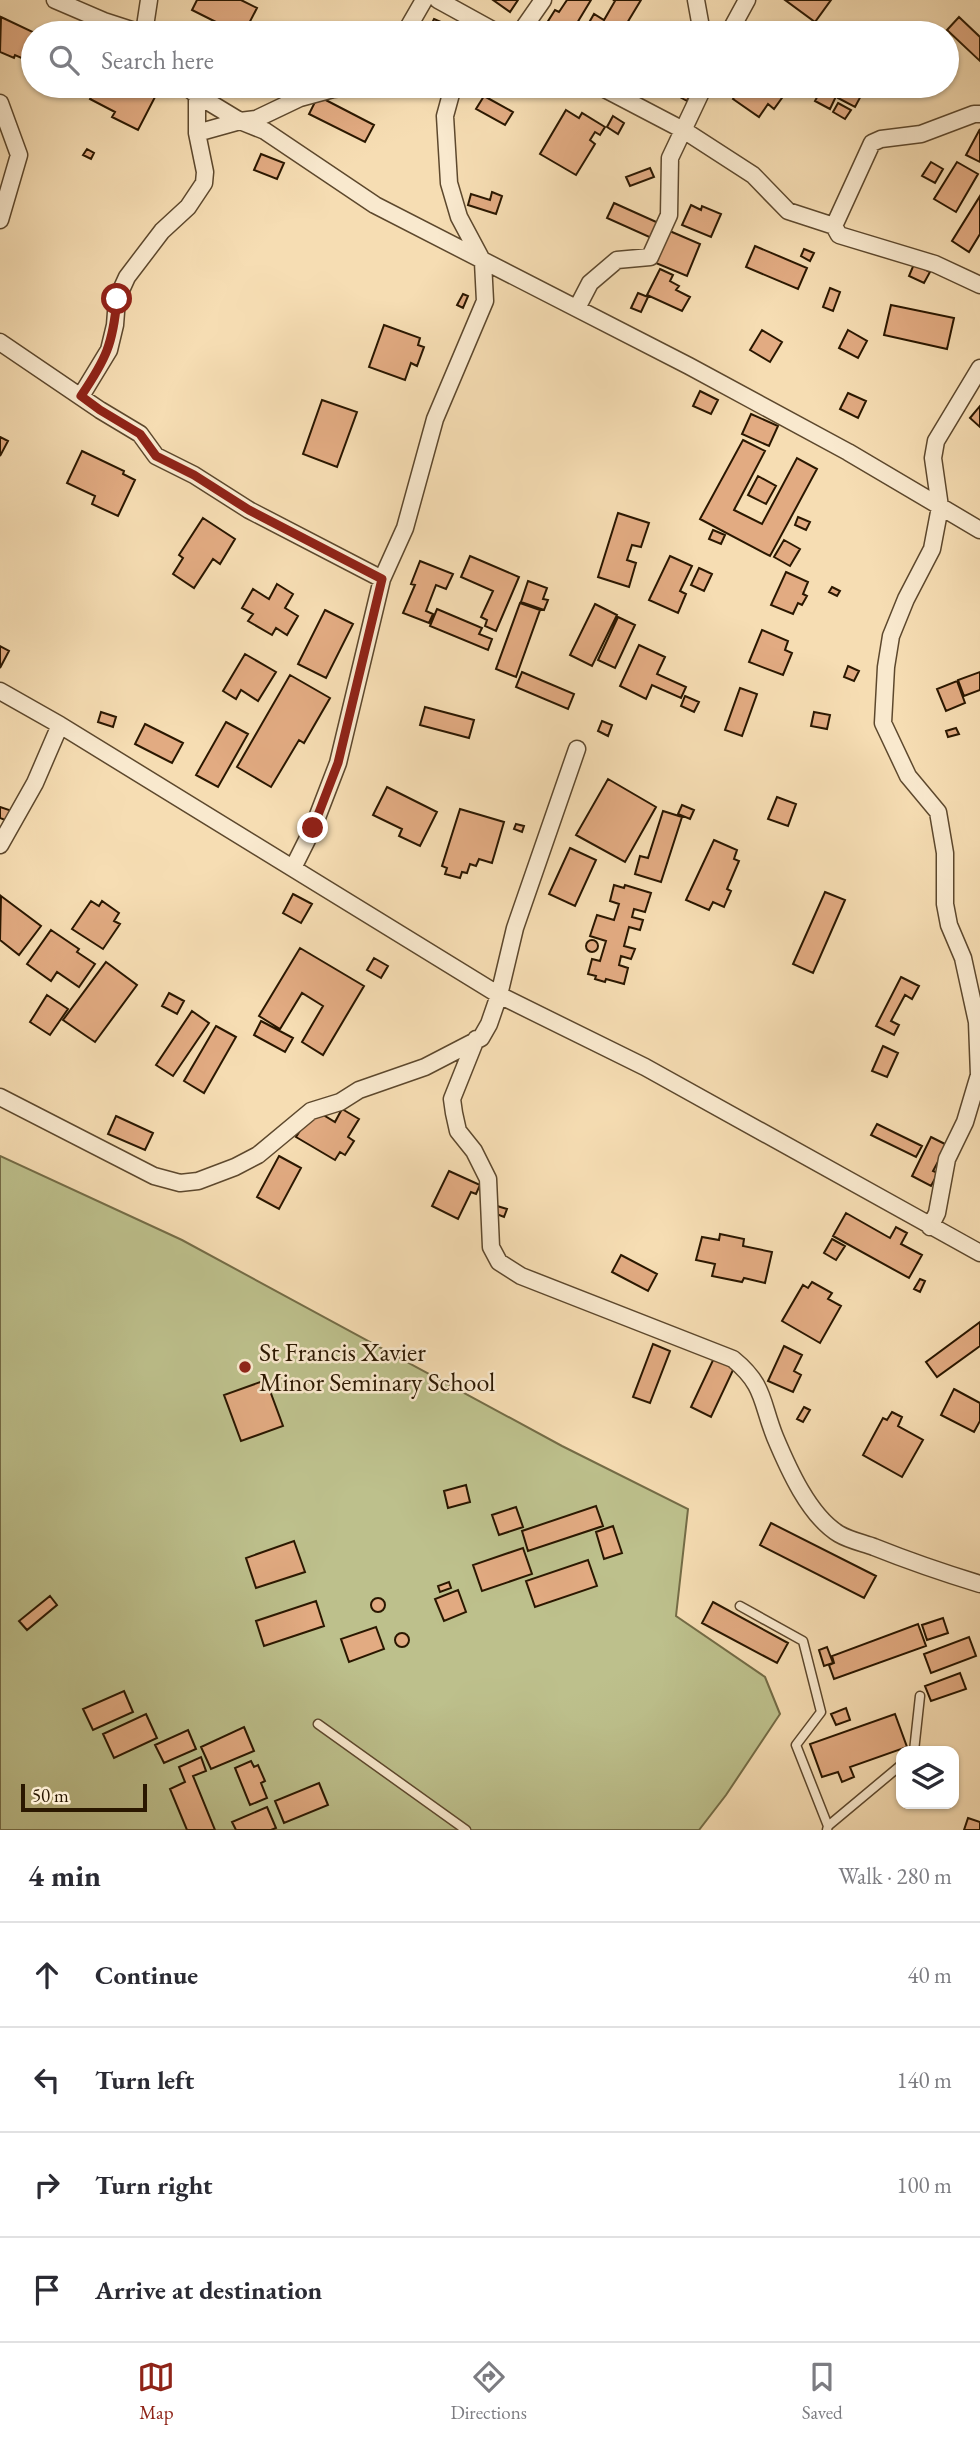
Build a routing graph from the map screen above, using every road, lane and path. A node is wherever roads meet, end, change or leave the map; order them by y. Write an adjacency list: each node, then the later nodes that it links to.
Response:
1 (55, 0): 8 (street)
2 (149, 0): 9 (street)
3 (424, 0): 10 (street)
4 (438, 0): 11 (street)
5 (543, 0): 12 (street)
6 (696, 0): 13 (street)
7 (747, 0): 14 (street)
8 (103, 21)
9 (145, 21)
10 (412, 21)
11 (473, 21)
12 (528, 21)
13 (700, 21)
14 (736, 21)
15 (192, 98): 25 (street)
16 (202, 98): 23 (street)
17 (303, 98): 23 (street)
18 (450, 98): 28 (street)
19 (622, 98): 24 (street)
20 (699, 98): 24 (street)
21 (0, 103): 26 (street)
22 (980, 114): 27 (street)
23 (240, 121): 25 (street); 28 (street)
24 (685, 131): 27 (street); 30 (street)
25 (197, 133): 33 (street)
26 (0, 220)
27 (834, 226): 29 (street)
28 (483, 262): 30 (street); 36 (street)
29 (980, 285)
30 (577, 308): 34 (street)
31 (0, 342): 33 (street)
32 (980, 368): 34 (street)
33 (81, 396): 36 (street)
34 (940, 507): 35 (street); 45 (street)
35 (980, 530)
36 (382, 579): 41 (street)
37 (0, 691): 38 (street)
38 (60, 725): 40 (street); 41 (street)
39 (577, 749): 42 (street)
40 (0, 845)
41 (293, 868): 42 (street)
42 (499, 995): 43 (street); 45 (street)
43 (476, 1040): 44 (street); 47 (street)
44 (0, 1097)
45 (930, 1227): 46 (street)
46 (980, 1253)
47 (980, 1584)
48 (740, 1606): 53 (lane)
49 (919, 1696): 51 (lane)
50 (318, 1724): 54 (lane)
51 (914, 1746)
52 (896, 1769): 53 (lane)
53 (827, 1828)
54 (466, 1830)

